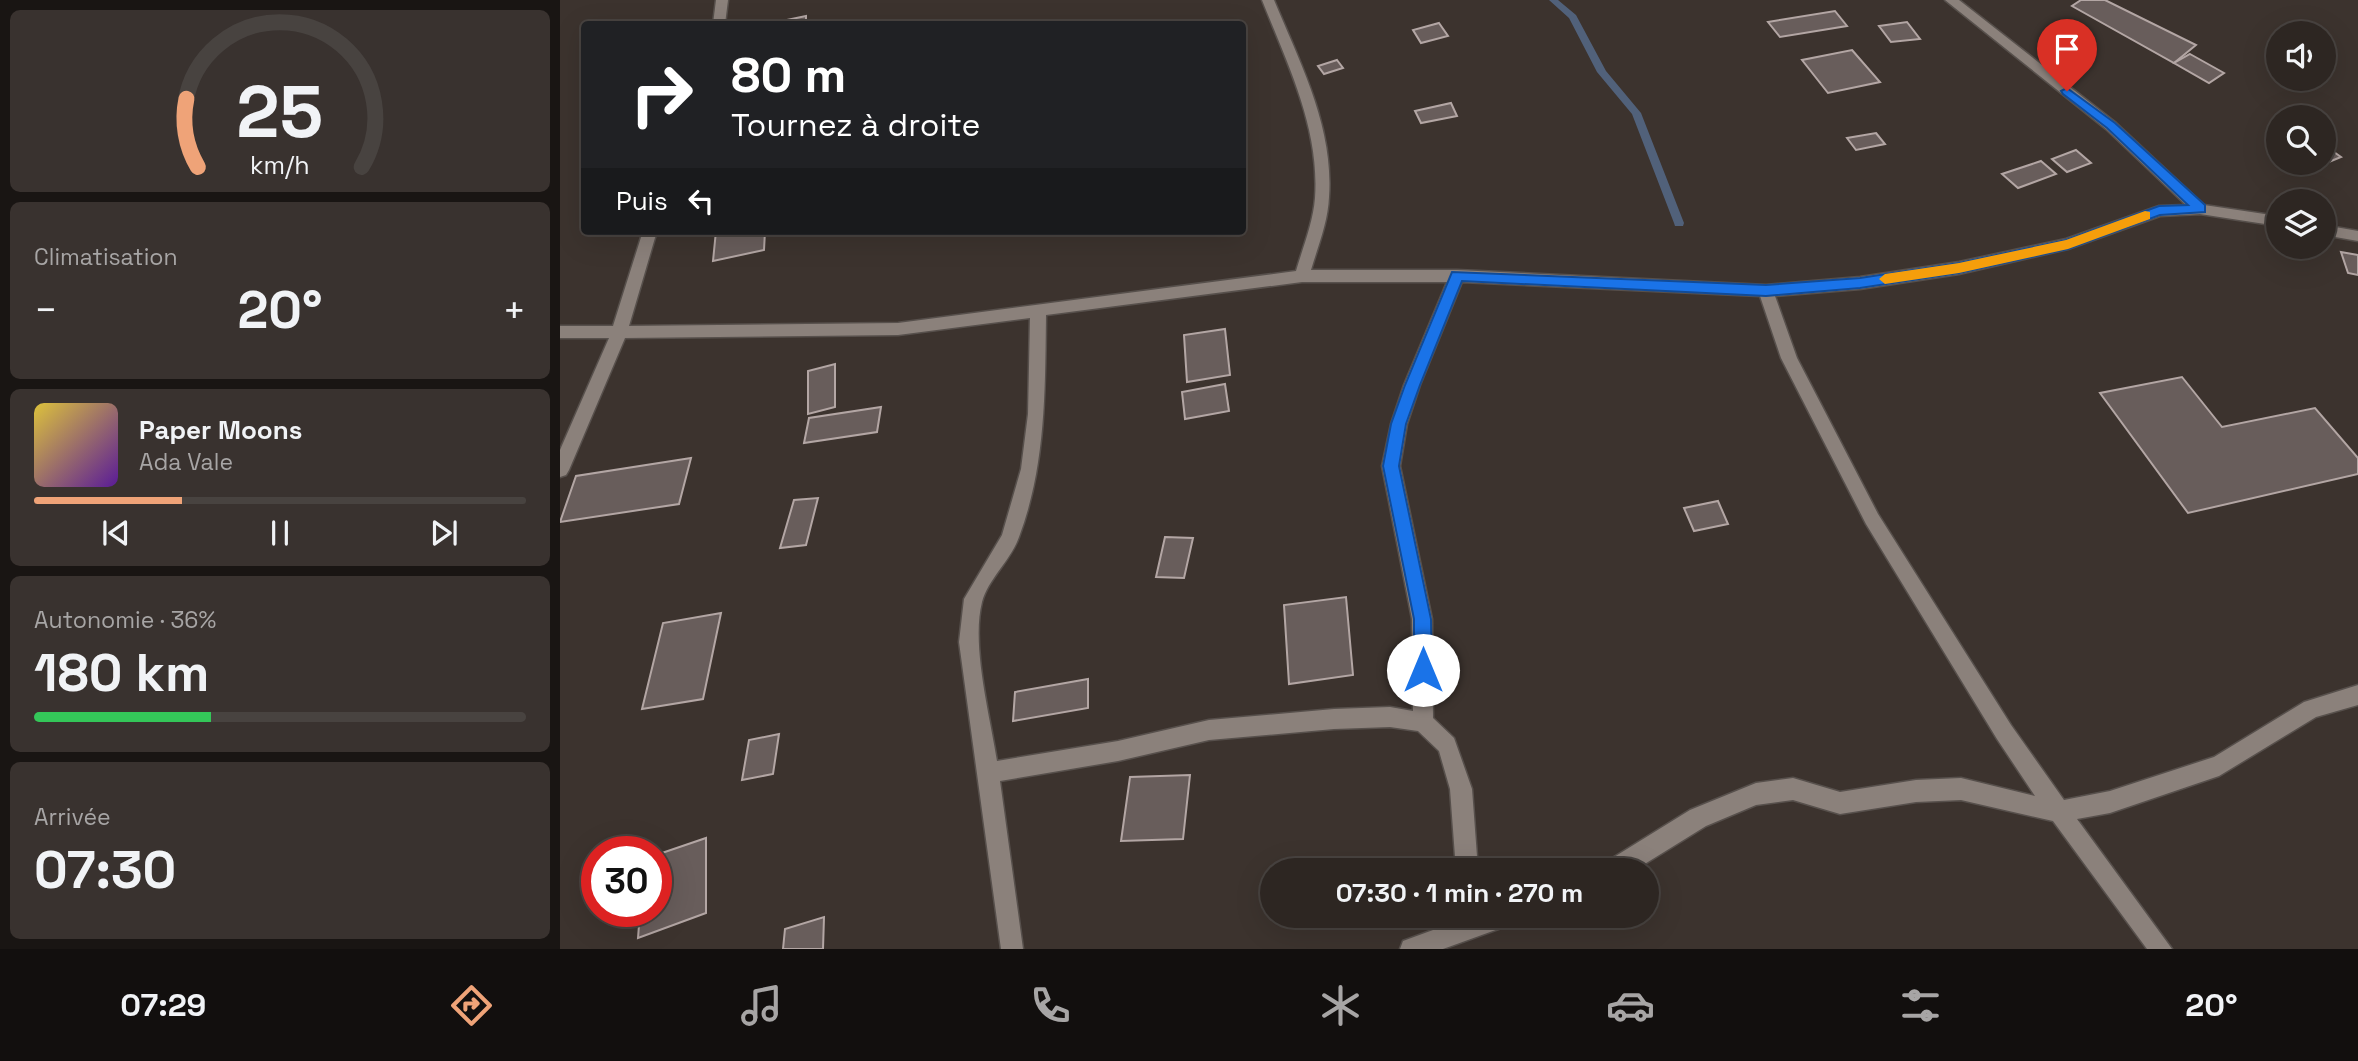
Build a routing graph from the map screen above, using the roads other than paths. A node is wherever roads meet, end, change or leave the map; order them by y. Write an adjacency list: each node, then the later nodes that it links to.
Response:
1 (722, 0): 4 (street)
2 (1268, 0): 10 (street)
3 (1951, 0): 5 (street)
4 (719, 21)
5 (2200, 209): 6 (street); 12 (street)
6 (2266, 219)
7 (2336, 232): 9 (street)
8 (649, 235): 15 (street)
9 (2358, 236)
10 (1302, 276): 11 (street); 13 (street)
11 (1457, 276): 12 (street); 18 (street)
12 (1766, 291): 20 (street)
13 (1038, 313): 15 (street); 19 (street)
14 (560, 332): 15 (street)
15 (619, 333): 16 (street)
16 (560, 470)
17 (2358, 695): 20 (street)
18 (1423, 722): 19 (street); 21 (street)
19 (987, 773): 24 (street)
20 (2059, 812): 22 (street); 26 (street)
21 (1467, 858)
22 (1633, 858)
23 (1450, 928): 25 (street)
24 (1012, 949)
25 (1411, 949)
26 (2161, 949)

